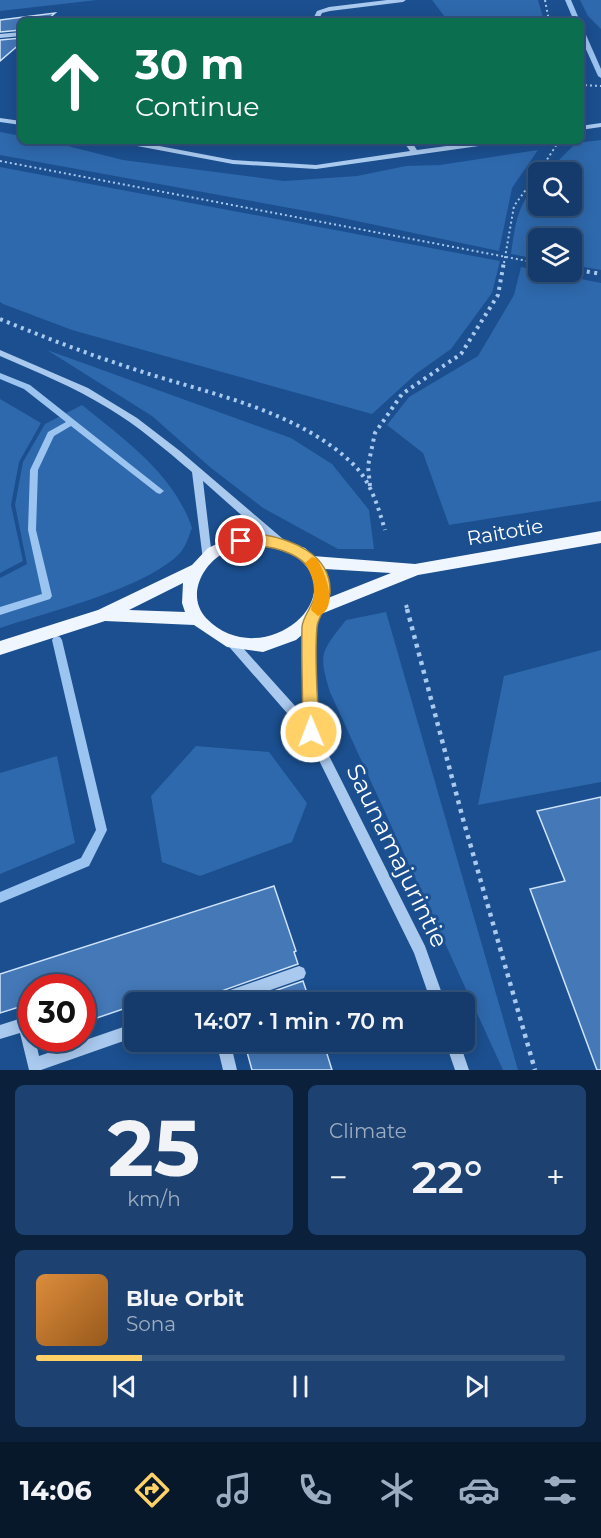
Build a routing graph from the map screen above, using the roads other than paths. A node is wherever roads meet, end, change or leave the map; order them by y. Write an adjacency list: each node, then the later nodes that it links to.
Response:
1 (403, 0): 2 (street)
2 (316, 18)
3 (18, 34): 4 (street)
4 (0, 36)
5 (0, 120): 6 (street)
6 (18, 123)
7 (601, 125): 8 (street)
8 (584, 127)
9 (137, 144): 12 (street)
10 (409, 144): 12 (street)
11 (481, 144): 12 (street)
12 (416, 154)
13 (0, 353): 14 (street)
14 (197, 471): 16 (street); 17 (street)
15 (601, 537): 19 (main road, Raitotie)
16 (279, 542): 17 (main road); 18 (main road)
17 (207, 557): 20 (main road)
18 (312, 562): 19 (main road, Raitotie); 21 (main road)
19 (416, 569): 21 (main road, Raitotie)
20 (195, 570): 22 (main road); 23 (main road)
21 (319, 608): 24 (main road)
22 (103, 615): 23 (main road); 26 (main road)
23 (197, 619): 25 (main road)
24 (309, 623): 25 (main road); 27 (street, Saunamajurintie)
25 (230, 642): 27 (street, Saunamajurintie)
26 (0, 648)
27 (311, 732): 30 (street, Saunamajurintie)
28 (298, 973): 29 (street)
29 (244, 992)
30 (434, 992)
31 (0, 1032): 32 (street)
32 (124, 1034)
33 (226, 1052): 35 (street)
34 (456, 1052): 36 (street)
35 (230, 1070)
36 (462, 1070)

